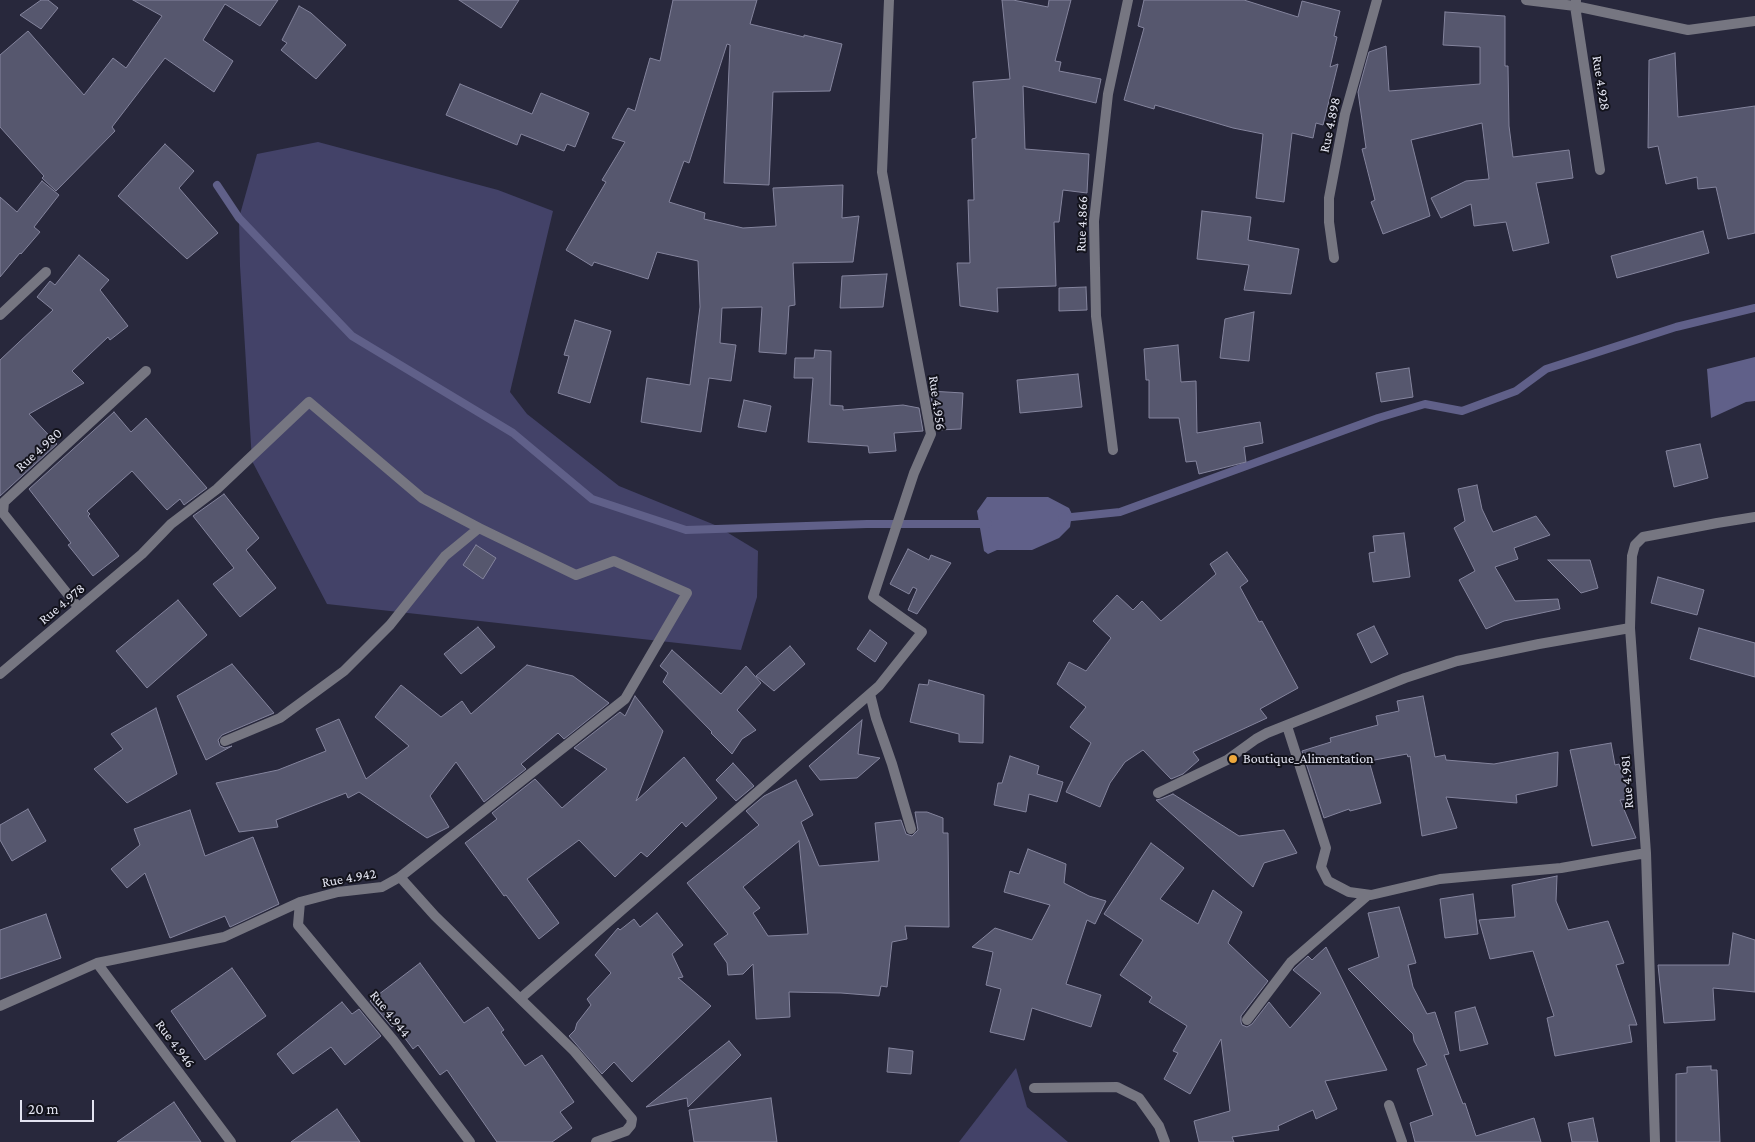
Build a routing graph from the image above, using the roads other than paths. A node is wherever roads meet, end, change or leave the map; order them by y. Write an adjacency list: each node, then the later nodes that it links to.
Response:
1 (889, 0): 18 (street, Rue 4.956)
2 (1128, 0): 12 (street, Rue 4.866)
3 (1377, 0): 8 (street, Rue 4.898)
4 (1526, 0): 5 (street)
5 (1576, 3): 6 (street); 7 (street, Rue 4.928)
6 (1755, 21)
7 (1600, 170)
8 (1334, 258)
9 (46, 272): 10 (street)
10 (0, 315)
11 (146, 370): 15 (street, Rue 4.980)
12 (1114, 450)
13 (1755, 517): 16 (street, Rue 4.981)
14 (479, 528): 15 (street, Rue 4.978); 20 (street); 24 (street, Rue 4.942)
15 (78, 607): 17 (street, Rue 4.978)
16 (1630, 628): 19 (street); 23 (street, Rue 4.981)
17 (0, 674)
18 (870, 694): 22 (street); 28 (street, Rue 4.956)
19 (1287, 726): 21 (street); 25 (street)
20 (225, 741)
21 (1158, 793)
22 (911, 829)
23 (1646, 853): 25 (street); 38 (street, Rue 4.981)
24 (400, 877): 26 (street, Rue 4.942); 28 (street)
25 (1368, 894): 30 (street)
26 (300, 902): 27 (street, Rue 4.942); 34 (street, Rue 4.944)
27 (97, 962): 29 (street, Rue 4.942); 33 (street, Rue 4.946)
28 (521, 998): 35 (street)
29 (0, 1006)
30 (1247, 1020)
31 (1034, 1088): 36 (street)
32 (1389, 1105): 37 (street)
33 (231, 1142)
34 (470, 1142)
35 (596, 1142)
36 (1165, 1142)
37 (1402, 1142)
38 (1655, 1142)

